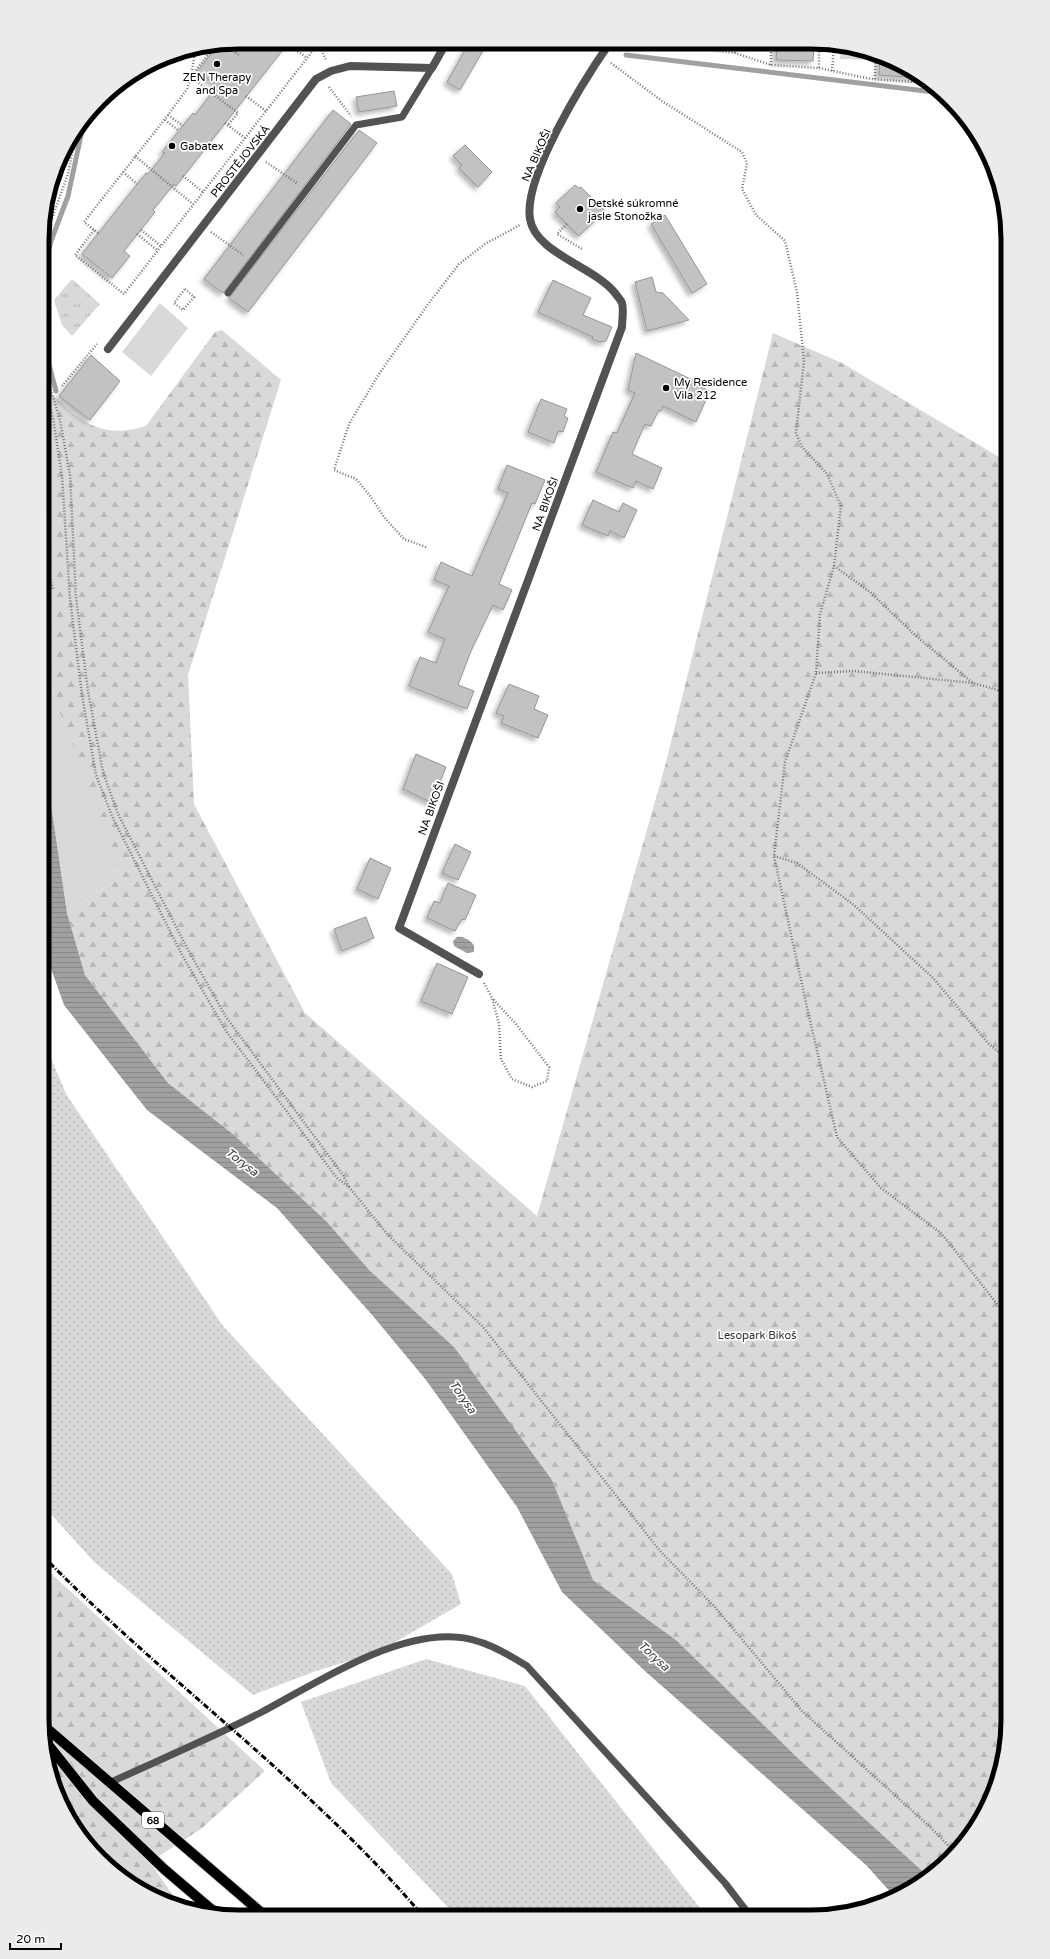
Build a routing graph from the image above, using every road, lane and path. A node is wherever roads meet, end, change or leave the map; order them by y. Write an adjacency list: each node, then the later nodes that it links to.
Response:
1 (231, 49): 15 (path)
2 (295, 49): 17 (path)
3 (314, 49): 17 (path)
4 (321, 49): 22 (path)
5 (442, 49): 20 (street)
6 (605, 49): 16 (street, NA BIKOŠI)
7 (708, 49): 13 (path)
8 (736, 49): 13 (path)
9 (771, 49): 19 (path)
10 (819, 49): 21 (path)
11 (834, 51): 23 (path)
12 (211, 52): 24 (path)
13 (736, 53): 19 (path)
14 (195, 54): 24 (path)
15 (239, 55)
16 (601, 55): 51 (street, NA BIKOŠI); 74 (path)
17 (307, 58): 32 (path)
18 (876, 60): 26 (path)
19 (771, 65): 21 (path)
20 (432, 68): 22 (street, PROSTĚJOVSKÁ); 47 (lane)
21 (819, 68): 23 (path)
22 (330, 71): 25 (street, PROSTĚJOVSKÁ)
23 (832, 71): 26 (path)
24 (192, 77): 33 (path); 36 (path)
25 (321, 77): 31 (path); 42 (street, PROSTĚJOVSKÁ)
26 (875, 79): 28 (path)
27 (912, 79): 28 (path)
28 (912, 82): 29 (path)
29 (918, 82)
30 (246, 96): 32 (path)
31 (346, 108)
32 (266, 111): 39 (path)
33 (168, 115): 34 (path); 37 (path)
34 (165, 120): 38 (path); 41 (path)
35 (225, 123): 36 (path)
36 (228, 125): 39 (path)
37 (183, 126)
38 (179, 131)
39 (245, 138): 48 (path)
40 (74, 147): 56 (path)
41 (135, 156): 43 (path); 50 (path)
42 (257, 156): 47 (path); 55 (street, PROSTĚJOVSKÁ)
43 (122, 172): 46 (path); 57 (path)
44 (184, 176): 48 (path)
45 (58, 182): 49 (path)
46 (137, 184)
47 (307, 190): 65 (lane)
48 (203, 192): 50 (path)
49 (54, 193)
50 (193, 204): 62 (path)
51 (530, 220): 54 (path); 81 (street, NA BIKOŠI)
52 (519, 221): 54 (path)
53 (567, 224): 63 (path)
54 (520, 225): 59 (path); 73 (path)
55 (203, 226): 65 (path); 68 (street, PROSTĚJOVSKÁ)
56 (49, 228)
57 (94, 230): 60 (path); 64 (path)
58 (141, 230): 62 (path)
59 (523, 230)
60 (98, 233)
61 (137, 234): 64 (path)
62 (161, 246): 64 (path)
63 (582, 249)
64 (158, 250)
65 (252, 262): 66 (lane)
66 (228, 293)
67 (174, 303): 67 (path)
68 (115, 340): 69 (street, PROSTĚJOVSKÁ); 71 (path)
69 (108, 349)
70 (49, 382): 84 (path)
71 (62, 386)
72 (49, 404): 84 (path)
73 (426, 546)
74 (834, 566): 77 (path); 78 (path)
75 (49, 573): 76 (path)
76 (53, 589)
77 (816, 673): 78 (path); 80 (path)
78 (973, 683): 79 (path)
79 (1001, 691)
80 (774, 856): 83 (path); 85 (path)
81 (479, 974): 82 (path)
82 (492, 998): 82 (path)
83 (1001, 1054)
84 (349, 1187): 89 (path)
85 (1001, 1309)
86 (49, 1730): 88 (main road, 68)
87 (52, 1749): 90 (main road, 68)
88 (109, 1783): 91 (main road, 68); 92 (lane)
89 (951, 1848)
90 (209, 1907)
91 (258, 1910)
92 (746, 1910)

